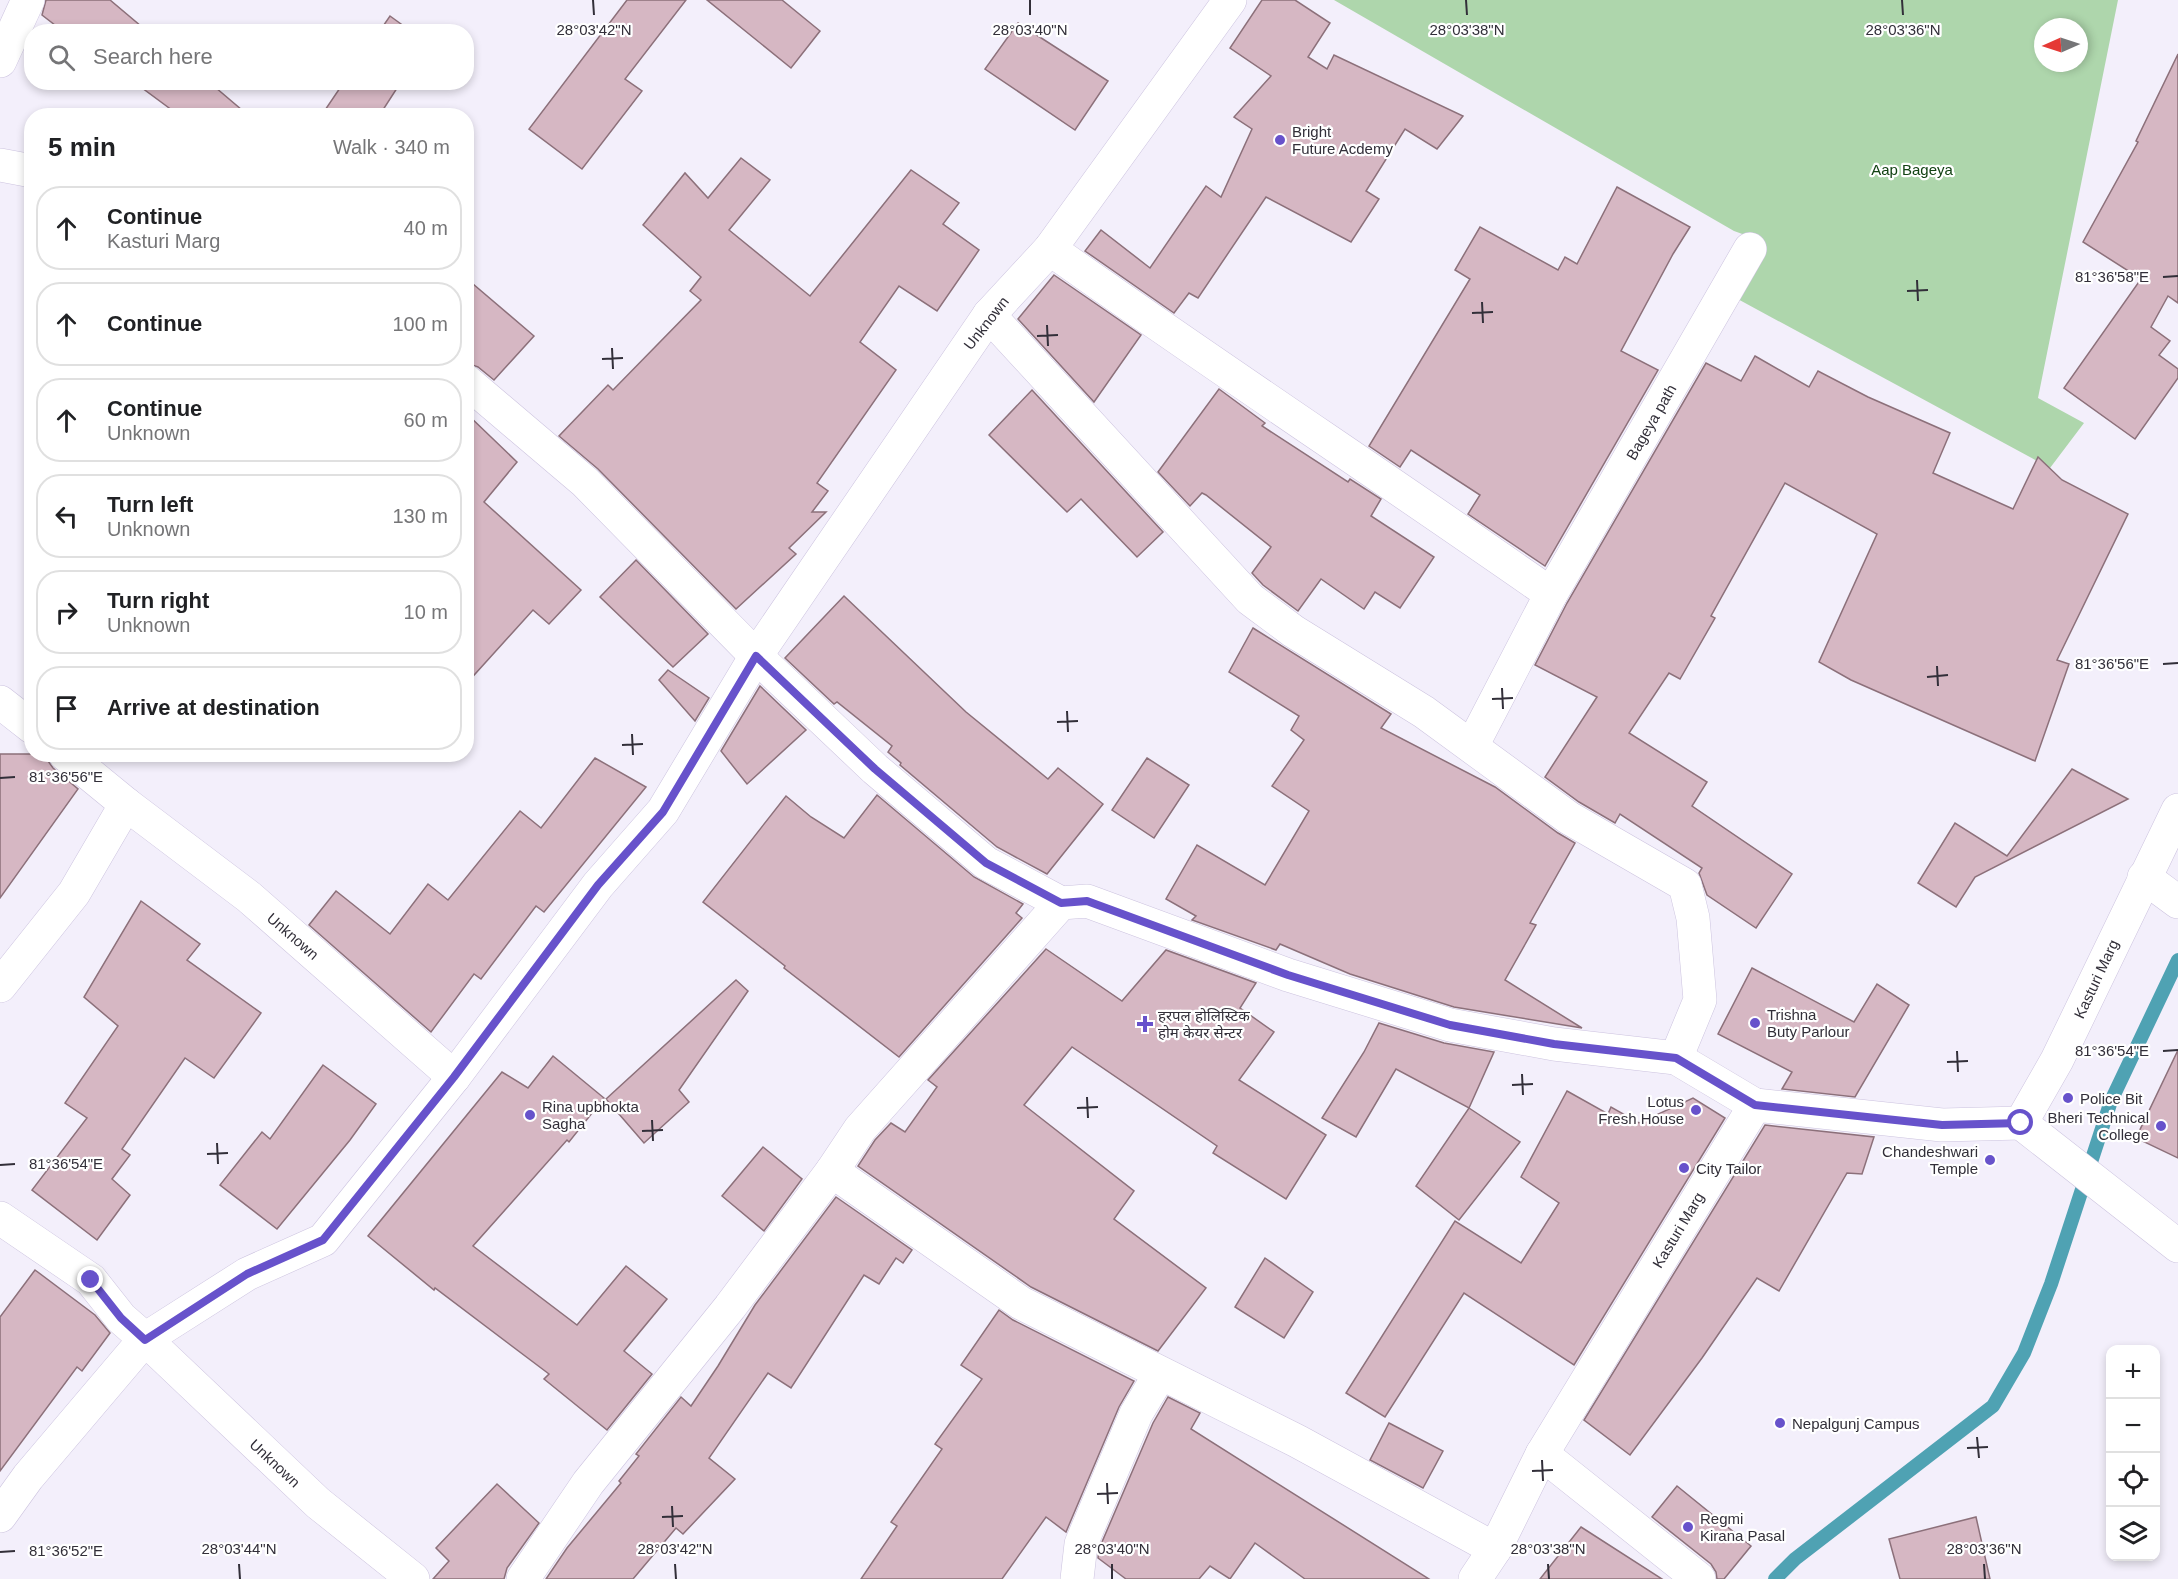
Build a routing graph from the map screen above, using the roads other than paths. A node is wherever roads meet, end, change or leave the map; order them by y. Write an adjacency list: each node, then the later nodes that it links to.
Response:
1 (28, 0): 3 (street)
2 (1230, 0): 6 (street, Unknown)
3 (0, 61)
4 (0, 165): 5 (street)
5 (24, 170)
6 (1050, 249): 8 (street, Unknown); 10 (street)
7 (1750, 249): 10 (street, Bageya path)
8 (989, 315): 11 (street, Unknown); 14 (street)
9 (474, 388): 11 (street)
10 (1551, 594): 14 (street, Bageya path)
11 (756, 656): 20 (street); 23 (street, Unknown)
12 (0, 702): 13 (street)
13 (24, 721)
14 (1472, 746): 22 (street)
15 (75, 762): 16 (street, Unknown)
16 (126, 804): 21 (street); 23 (street, Unknown)
17 (2178, 810): 18 (street, Kasturi Marg)
18 (2144, 877): 19 (street); 25 (street, Kasturi Marg)
19 (2178, 902)
20 (1061, 903): 22 (street); 26 (street)
21 (0, 986)
22 (1676, 1058): 24 (street)
23 (454, 1077): 29 (street, Unknown)
24 (1755, 1105): 25 (street); 31 (street, Kasturi Marg)
25 (2021, 1123): 28 (street)
26 (832, 1171): 30 (street); 35 (street)
27 (0, 1218): 29 (street, Unknown)
28 (2178, 1246)
29 (145, 1340): 32 (street, Unknown); 34 (street, Unknown)
30 (1160, 1374): 33 (street); 36 (street)
31 (1542, 1454): 33 (street, Kasturi Marg); 38 (street)
32 (0, 1516)
33 (1495, 1549): 37 (street, Kasturi Marg)
34 (413, 1579)
35 (523, 1579)
36 (1077, 1579)
37 (1475, 1579)
38 (1699, 1579)

